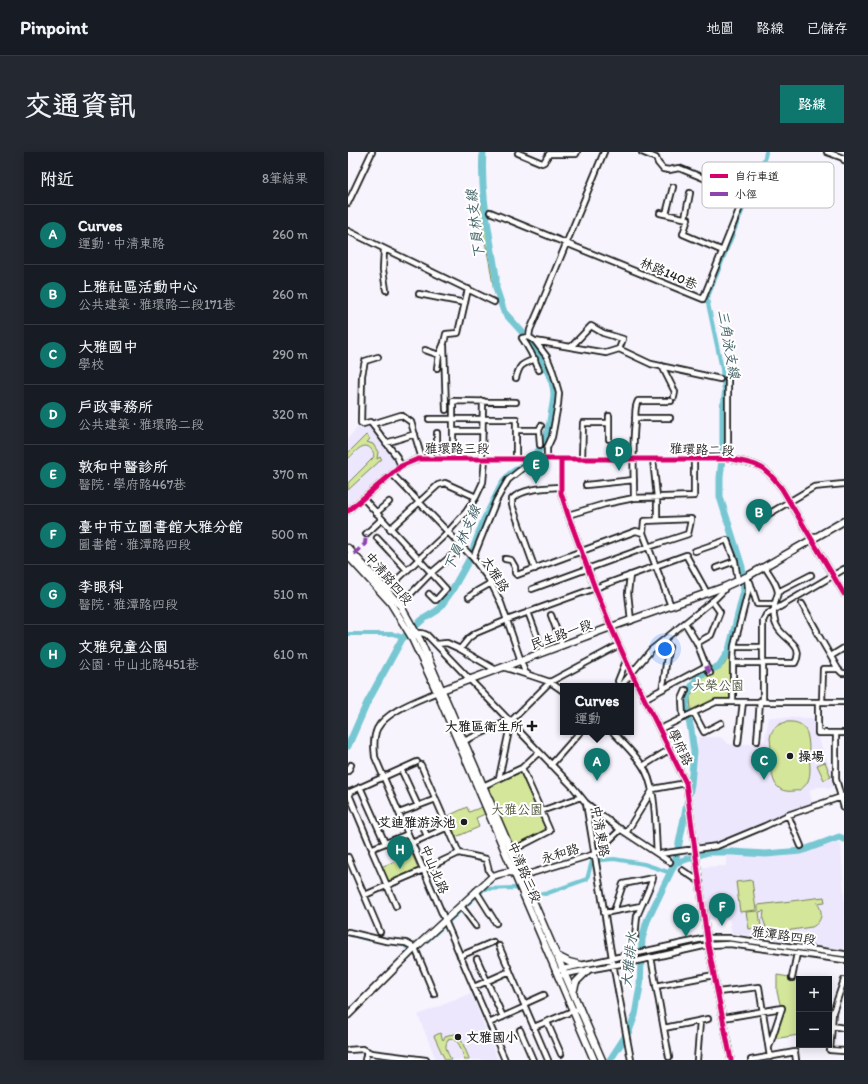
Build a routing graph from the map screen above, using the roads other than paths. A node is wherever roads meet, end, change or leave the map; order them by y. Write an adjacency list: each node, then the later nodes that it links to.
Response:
1 (372, 152): 13 (street)
2 (542, 152): 8 (street)
3 (576, 152): 8 (street)
4 (604, 152): 20 (street)
5 (642, 152): 10 (street, 林路140巷)
6 (827, 152): 9 (street)
7 (518, 153): 8 (street)
8 (549, 154)
9 (844, 160)
10 (702, 177)
11 (673, 186): 17 (street)
12 (690, 193): 18 (street)
13 (348, 203)
14 (740, 208): 22 (street, 林路140巷)
15 (490, 212): 20 (street)
16 (660, 213): 17 (street)
17 (666, 214): 18 (street)
18 (685, 218): 22 (street)
19 (348, 231): 21 (street)
20 (566, 242): 22 (street, 林路140巷); 28 (street)
21 (384, 249): 23 (street); 24 (street)
22 (723, 251)
23 (468, 289): 26 (street); 27 (street)
24 (386, 290)
25 (419, 294): 27 (street)
26 (494, 302)
27 (465, 303): 30 (street)
28 (529, 338): 29 (street); 36 (street)
29 (535, 341): 31 (street); 74 (street)
30 (444, 343): 34 (street); 45 (street)
31 (571, 347): 33 (street); 33 (street)
32 (425, 350): 34 (street)
33 (618, 350): 37 (street)
34 (438, 355): 38 (street)
35 (378, 357): 53 (street)
36 (535, 359): 39 (street); 40 (street)
37 (662, 366): 41 (street); 47 (street)
38 (437, 368)
39 (538, 370)
40 (516, 378)
41 (720, 379)
42 (728, 379): 63 (street)
43 (483, 402): 44 (street); 50 (street); 51 (street)
44 (516, 402)
45 (446, 410)
46 (609, 416): 52 (street)
47 (635, 418): 48 (street); 72 (street)
48 (670, 418)
49 (429, 419): 50 (street)
50 (453, 419): 51 (street); 56 (street)
51 (483, 419): 54 (street); 55 (street)
52 (609, 423): 59 (street); 71 (street)
53 (372, 424): 58 (street); 60 (street)
54 (516, 430): 61 (street); 68 (street)
55 (483, 431): 56 (street); 67 (street)
56 (453, 432): 66 (street)
57 (437, 433): 65 (street)
58 (415, 434): 60 (street); 64 (street)
59 (609, 439)
60 (386, 443): 75 (street)
61 (540, 445)
62 (694, 458): 63 (street, 雅環路二段); 73 (street, 雅環路二段); 82 (street)
63 (727, 458): 87 (street, 雅環路二段)
64 (422, 459): 65 (street, 雅環路三段); 75 (street, 雅環路三段)
65 (437, 459): 66 (street, 雅環路三段)
66 (453, 459): 67 (street, 雅環路三段)
67 (484, 459): 68 (street, 雅環路三段); 81 (street)
68 (518, 459): 69 (street, 雅環路三段)
69 (536, 459): 74 (street, 雅環路三段); 107 (street)
70 (561, 459): 71 (street, 雅環路二段); 74 (street, 雅環路三段); 80 (street, 學府路)
71 (582, 459): 72 (street, 雅環路二段)
72 (633, 459): 73 (street, 雅環路二段); 77 (street)
73 (653, 459): 82 (street)
74 (547, 460)
75 (401, 466): 76 (street, 雅環路三段)
76 (392, 474): 83 (street, 雅環路三段); 86 (street, 大雅路)
77 (634, 480): 79 (street); 84 (street)
78 (844, 484): 87 (street)
79 (586, 485)
80 (561, 487): 90 (street, 學府路); 115 (street)
81 (476, 497): 86 (street); 96 (street)
82 (657, 497): 84 (street); 93 (street)
83 (363, 498): 88 (street, 雅環路三段); 89 (street)
84 (634, 498): 90 (street)
85 (389, 502): 89 (street)
86 (419, 502): 95 (street); 96 (street, 大雅路)
87 (789, 502): 91 (street); 100 (street, 雅環路二段)
88 (348, 512)
89 (376, 513): 92 (street)
90 (568, 515): 105 (street, 學府路)
91 (762, 518)
92 (382, 519): 95 (street); 98 (street)
93 (658, 520): 97 (street); 102 (street)
94 (844, 521): 100 (main road)
95 (390, 529): 108 (street)
96 (448, 532): 101 (street, 大雅路); 108 (street)
97 (643, 533): 102 (street); 105 (street)
98 (366, 534)
99 (377, 538): 117 (street)
100 (812, 540): 112 (main road); 121 (street, 雅環路二段)
101 (462, 547): 107 (street, 大雅路); 118 (street)
102 (648, 547): 111 (street); 113 (street)
103 (348, 548): 127 (main road, 中清路四段)
104 (695, 551): 110 (street)
105 (582, 552): 113 (street, 學府路); 115 (street)
106 (348, 556): 146 (main road, 中清路四段)
107 (473, 558): 124 (street, 大雅路)
108 (418, 559): 117 (street); 118 (street)
109 (505, 559): 115 (street)
110 (735, 561): 114 (street); 123 (street)
111 (655, 566): 119 (street); 130 (street); 138 (street)
112 (765, 566): 122 (main road); 129 (street)
113 (588, 568): 126 (street, 學府路); 128 (street)
114 (716, 568)
115 (535, 569)
116 (844, 569): 121 (street)
117 (407, 570): 127 (street)
118 (431, 573): 131 (street); 137 (street)
119 (630, 575): 126 (street); 143 (street)
120 (811, 576): 129 (street)
121 (833, 576): 132 (street, 雅環路二段); 139 (street)
122 (747, 577): 123 (main road, 民生路一段); 135 (street); 152 (street)
123 (738, 581): 125 (main road, 民生路一段)
124 (491, 584): 133 (street); 142 (street, 大雅路)
125 (724, 587): 130 (main road, 民生路一段); 134 (street)
126 (596, 588): 140 (street); 145 (street, 學府路)
127 (387, 589): 137 (main road, 中清路四段)
128 (532, 589)
129 (778, 592): 135 (street)
130 (706, 593): 138 (main road, 民生路一段)
131 (429, 594)
132 (844, 594)
133 (469, 597)
134 (712, 601): 144 (street); 148 (street)
135 (774, 604): 139 (street)
136 (802, 604): 157 (street)
137 (400, 605): 146 (main road, 中清路四段)
138 (671, 606): 143 (main road, 民生路一段)
139 (774, 611): 153 (street); 161 (street)
140 (528, 612): 142 (street); 156 (street)
141 (551, 615): 150 (street)
142 (507, 620): 155 (street); 158 (street, 大雅路)
143 (631, 621): 145 (main road, 民生路一段)
144 (685, 623): 147 (street); 148 (street)
145 (611, 627): 150 (main road, 民生路一段); 151 (street, 學府路)
146 (412, 631): 149 (street, 中清東路); 177 (main road, 中清路四段)
147 (664, 640): 168 (street); 175 (street)
148 (696, 643): 162 (street)
149 (436, 644): 155 (street); 170 (street, 中清東路)
150 (562, 645): 156 (main road, 民生路一段)
151 (619, 645): 159 (street, 學府路); 171 (street)
152 (734, 647): 153 (street); 160 (street)
153 (763, 647): 161 (street)
154 (844, 648): 157 (street)
155 (460, 649): 165 (street)
156 (543, 652): 158 (main road, 民生路一段)
157 (831, 656): 164 (street)
158 (520, 661): 163 (main road, 民生路一段); 169 (street, 大雅路)
159 (626, 661): 168 (street, 學府路); 172 (street)
160 (733, 662): 161 (street); 180 (street)
161 (763, 663): 179 (street)
162 (706, 666): 166 (street); 175 (street)
163 (503, 667): 165 (main road, 民生路一段); 169 (street)
164 (838, 669): 167 (street); 182 (street)
165 (496, 670): 170 (main road, 民生路一段)
166 (710, 673)
167 (844, 673)
168 (632, 674): 173 (street); 178 (street, 學府路)
169 (529, 675): 171 (street)
170 (470, 680): 177 (main road, 民生路一段); 186 (street, 中清東路)
171 (550, 682): 174 (street); 186 (street)
172 (619, 683)
173 (624, 683)
174 (560, 689)
175 (662, 689): 178 (street)
176 (686, 690): 185 (street)
177 (439, 691): 194 (main road, 中清路三段); 204 (street, 中山北路); 239 (main road, 中清路三段)
178 (644, 699): 188 (street, 學府路)
179 (762, 701): 181 (street); 182 (street); 193 (street)
180 (733, 702): 181 (street); 184 (street)
181 (743, 702): 195 (street)
182 (820, 702): 183 (street); 189 (street)
183 (844, 702)
184 (693, 713): 185 (street); 187 (street)
185 (683, 718): 188 (street)
186 (510, 722): 194 (street); 197 (street, 中清東路); 205 (street)
187 (721, 724)
188 (660, 729): 196 (street, 學府路)
189 (836, 733): 190 (street); 212 (street)
190 (844, 733)
191 (577, 735): 199 (street)
192 (616, 735): 200 (street)
193 (757, 741)
194 (464, 742): 207 (main road, 中清路三段)
195 (738, 743)
196 (670, 749): 200 (street); 206 (street, 學府路)
197 (539, 752): 199 (street, 中清東路); 201 (street)
198 (351, 765): 203 (street)
199 (551, 765): 211 (street, 中清東路)
200 (643, 766): 209 (street)
201 (522, 768): 205 (street); 217 (street)
202 (402, 769): 204 (street); 213 (street); 215 (street)
203 (348, 771)
204 (384, 778): 208 (street); 218 (street, 中山北路)
205 (499, 778): 207 (street)
206 (686, 783): 209 (street); 234 (street, 學府路)
207 (483, 786): 230 (main road, 中清路三段)
208 (360, 787): 210 (street); 226 (street)
209 (653, 789): 223 (street); 232 (street)
210 (348, 792): 229 (street)
211 (581, 797): 214 (street, 中清東路); 217 (street)
212 (843, 797): 216 (street); 219 (street)
213 (436, 799): 215 (street); 221 (street)
214 (586, 802): 222 (street); 233 (street, 中清東路)
215 (418, 806): 218 (street)
216 (844, 808)
217 (541, 811): 230 (street)
218 (399, 813): 224 (street, 中山北路)
219 (788, 815): 228 (street); 234 (street)
220 (420, 820): 225 (street)
221 (448, 827): 225 (street); 231 (street)
222 (621, 829): 223 (street); 233 (street, 永和路)
223 (626, 833): 232 (street)
224 (408, 834): 226 (street); 227 (street, 中山北路)
225 (427, 836): 227 (street)
226 (385, 843): 229 (street)
227 (412, 843): 237 (street, 中山北路)
228 (800, 846)
229 (373, 848): 243 (street)
230 (511, 851): 241 (main road, 中清路三段)
231 (459, 853): 237 (street); 240 (street)
232 (658, 853): 234 (street); 236 (street)
233 (595, 854): 241 (street, 永和路); 250 (street, 中清東路)
234 (696, 854): 242 (street, 學府路)
235 (348, 857): 245 (street)
236 (670, 862)
237 (423, 870): 243 (street); 251 (street, 中山北路)
238 (682, 870): 242 (street)
239 (514, 872): 240 (main road); 241 (main road); 275 (main road, 中清路三段)
240 (493, 876): 244 (main road)
241 (522, 876): 265 (main road, 中清路三段)
242 (700, 882): 257 (street, 學府路)
243 (387, 885): 245 (street); 246 (street)
244 (476, 892): 248 (main road); 252 (street)
245 (365, 895): 254 (street)
246 (396, 906)
247 (641, 906): 249 (street); 249 (street); 256 (street)
248 (462, 907): 251 (main road); 253 (street)
249 (614, 911): 250 (street)
250 (604, 913): 266 (street, 中清東路)
251 (446, 922): 261 (main road); 264 (street, 中山北路)
252 (496, 923)
253 (476, 926)
254 (380, 932)
255 (349, 933): 261 (street)
256 (635, 937)
257 (707, 938): 259 (street, 學府路); 263 (street, 雅潭路四段); 266 (street, 雅潭路四段)
258 (493, 942): 264 (street)
259 (708, 945): 262 (street, 雅潭路四段); 267 (street, 雅潭路四段); 276 (street, 學府路)
260 (499, 946): 273 (street)
261 (415, 949): 284 (street); 292 (main road)
262 (797, 953): 269 (street, 雅潭路四段); 277 (street)
263 (844, 954)
264 (460, 956): 280 (street, 中山北路)
265 (557, 956): 270 (main road); 274 (main road, 中清路三段)
266 (612, 958): 270 (street, 雅潭路四段); 271 (street, 中清東路)
267 (650, 958): 271 (street, 雅潭路四段); 281 (street)
268 (478, 960): 279 (street)
269 (844, 960)
270 (581, 965): 274 (street, 雅潭路四段)
271 (613, 965): 272 (street, 雅潭路四段); 319 (street, 中清東路)
272 (588, 970): 274 (street, 雅潭路四段); 283 (main road)
273 (510, 971): 279 (street); 288 (street)
274 (564, 972): 275 (street, 雅潭路四段); 283 (main road, 中清路三段)
275 (557, 974): 290 (main road, 中清路三段)
276 (714, 975): 281 (street); 282 (street, 學府路)
277 (792, 978)
278 (844, 980): 286 (street)
279 (487, 981): 280 (street); 293 (street)
280 (474, 986): 298 (street, 中山北路)
281 (656, 986): 301 (street)
282 (718, 992): 291 (street); 294 (street, 學府路)
283 (573, 993): 289 (main road, 中清路三段)
284 (434, 994)
285 (544, 994): 288 (street)
286 (837, 1001): 287 (street); 299 (street)
287 (844, 1002)
288 (524, 1005): 293 (street); 300 (street)
289 (580, 1008): 290 (street); 318 (main road, 中清路三段)
290 (573, 1011): 297 (street); 317 (main road, 中清路三段)
291 (763, 1011): 294 (street); 305 (street); 305 (street)
292 (348, 1015)
293 (503, 1017): 298 (street)
294 (723, 1018): 321 (street, 學府路)
295 (708, 1019): 296 (street)
296 (700, 1020): 301 (street); 320 (street)
297 (547, 1022): 300 (street); 309 (street)
298 (489, 1023): 314 (street, 中山北路)
299 (832, 1026): 302 (street)
300 (534, 1027): 316 (street)
301 (664, 1028): 310 (street)
302 (844, 1028)
303 (520, 1030): 315 (street)
304 (830, 1048): 308 (street)
305 (769, 1049): 311 (street)
306 (348, 1050): 307 (street)
307 (367, 1051): 312 (street); 313 (street)
308 (844, 1051)
309 (561, 1054)
310 (669, 1057)
311 (770, 1057): 322 (street); 323 (street)
312 (365, 1060)
313 (426, 1060)
314 (505, 1060)
315 (533, 1060)
316 (548, 1060)
317 (594, 1060)
318 (602, 1060)
319 (631, 1060)
320 (697, 1060)
321 (731, 1060)
322 (751, 1060)
323 (796, 1060)

